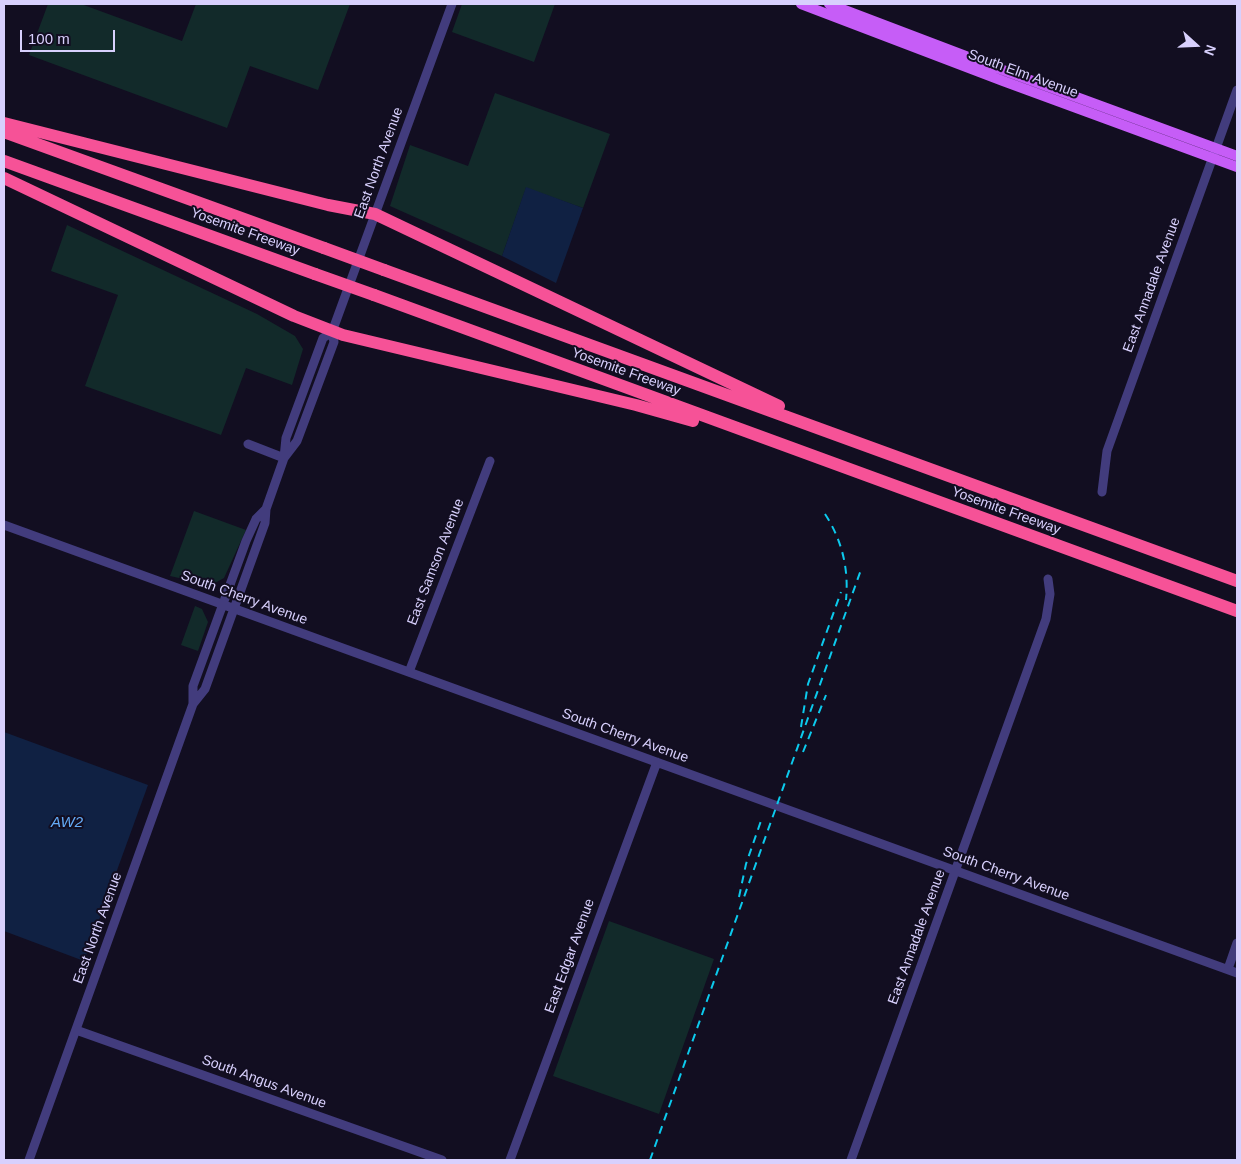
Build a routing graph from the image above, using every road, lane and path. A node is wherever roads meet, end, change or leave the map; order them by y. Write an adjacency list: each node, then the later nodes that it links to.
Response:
1 (452, 4): 13 (street, East North Avenue)
2 (800, 4): 4 (main road, South Elm Avenue)
3 (829, 4): 4 (main road, South Elm Avenue)
4 (877, 27): 8 (main road, South Elm Avenue)
5 (1237, 90): 8 (street, East Annadale Avenue)
6 (4, 123): 13 (highway)
7 (4, 132): 15 (highway, Yosemite Freeway, bridge)
8 (1215, 153): 9 (main road, South Elm Avenue); 11 (main road, South Elm Avenue); 20 (street, East Annadale Avenue)
9 (1237, 156)
10 (4, 161): 17 (highway, Yosemite Freeway, bridge)
11 (1237, 167)
12 (4, 178): 14 (highway)
13 (375, 214): 14 (street, East North Avenue); 15 (highway)
14 (332, 332): 17 (highway); 18 (street, East North Avenue)
15 (833, 433): 24 (highway, Yosemite Freeway)
16 (248, 444): 18 (street)
17 (789, 448): 27 (highway, Yosemite Freeway)
18 (284, 458): 21 (street, East North Avenue)
19 (490, 461): 28 (street, East Samson Avenue)
20 (1102, 492)
21 (266, 509): 25 (street, East North Avenue); 26 (street, East North Avenue)
22 (4, 525): 25 (street, South Cherry Avenue)
23 (1048, 579): 31 (street, East Annadale Avenue)
24 (1237, 581)
25 (222, 605): 26 (street, South Cherry Avenue); 29 (street, East North Avenue)
26 (234, 609): 28 (street, South Cherry Avenue); 29 (street, East North Avenue)
27 (1237, 611)
28 (409, 672): 30 (street, South Cherry Avenue)
29 (193, 704): 35 (street, East North Avenue)
30 (657, 762): 31 (street, South Cherry Avenue); 38 (street, East Edgar Avenue)
31 (956, 870): 33 (street, South Cherry Avenue); 39 (street, East Annadale Avenue)
32 (1237, 943): 33 (street)
33 (1228, 969): 34 (street, South Cherry Avenue)
34 (1237, 973)
35 (76, 1030): 36 (street, East North Avenue); 37 (street, South Angus Avenue)
36 (29, 1160)
37 (442, 1160)
38 (510, 1160)
39 (851, 1160)

